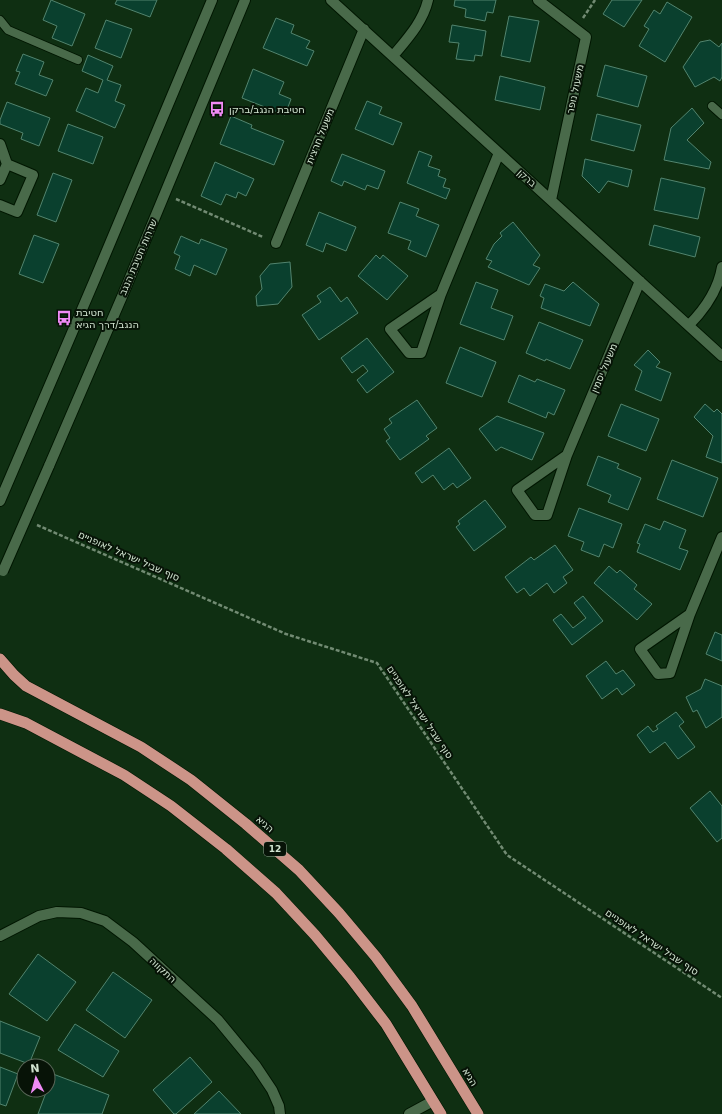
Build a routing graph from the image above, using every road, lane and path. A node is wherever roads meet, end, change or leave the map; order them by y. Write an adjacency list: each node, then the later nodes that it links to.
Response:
1 (212, 0): 28 (street)
2 (246, 0): 18 (street, שדרות חטיבת הנגב)
3 (331, 0): 8 (street, ברקן)
4 (428, 0): 10 (street)
5 (538, 0): 9 (street, משעול נופר)
6 (595, 0): 9 (path)
7 (0, 20): 11 (lane)
8 (364, 29): 10 (street, ברקן); 21 (street, משעול חרצית)
9 (576, 30): 19 (street, משעול נופר)
10 (393, 56): 15 (street, ברקן)
11 (78, 60)
12 (712, 106): 13 (lane)
13 (722, 115)
14 (0, 144): 16 (street)
15 (499, 153): 19 (street, ברקן); 24 (street)
16 (7, 164): 17 (street); 20 (street)
17 (0, 180)
18 (165, 194): 21 (path); 31 (street, שדרות חטיבת הנגב, bridge)
19 (551, 200): 23 (street, ברקן)
20 (0, 205)
21 (276, 243)
22 (722, 267): 25 (street)
23 (640, 281): 25 (street, ברקן); 27 (street, משעול יסמין)
24 (441, 294): 24 (street)
25 (689, 325): 26 (street, ברקן)
26 (722, 356)
27 (567, 455): 27 (street, משעול יסמין)
28 (0, 501)
29 (35, 524): 36 (path, סוף שביל ישראל לאופניים)
30 (722, 537): 32 (street)
31 (2, 575)
32 (690, 614): 32 (street)
33 (0, 659): 41 (highway, הגיא / 12)
34 (0, 714): 37 (highway)
35 (0, 936): 38 (street, התקווה)
36 (722, 998)
37 (433, 1101): 39 (street); 40 (highway)
38 (280, 1114)
39 (409, 1114)
40 (441, 1114)
41 (478, 1114)

